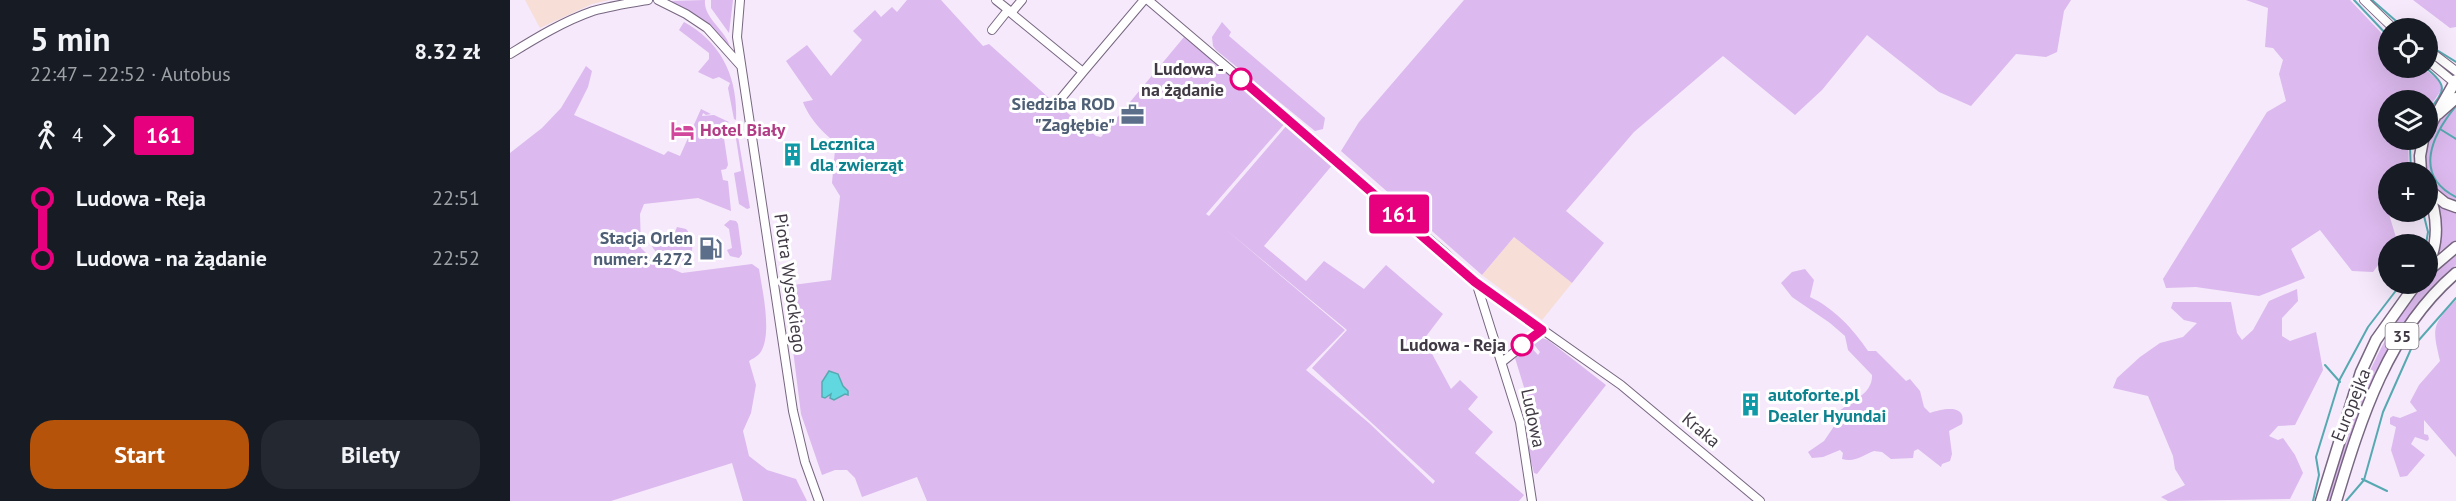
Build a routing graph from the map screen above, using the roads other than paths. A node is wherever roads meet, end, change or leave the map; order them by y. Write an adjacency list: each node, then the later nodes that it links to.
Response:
1 (648, 0): 11 (street)
2 (658, 0): 13 (street)
3 (740, 0): 13 (street, Piotra Wysockiego)
4 (996, 0): 8 (street)
5 (1022, 0): 8 (street)
6 (1146, 0): 16 (street, Ludowa); 27 (street, Ludowa)
7 (2364, 0): 9 (street)
8 (1010, 11): 10 (street); 16 (street)
9 (2383, 18)
10 (992, 30)
11 (510, 54)
12 (2438, 57): 15 (street)
13 (742, 67): 32 (street, Piotra Wysockiego)
14 (2438, 69): 17 (street)
15 (2456, 70)
16 (1083, 72): 19 (street, Ludowa)
17 (2455, 82): 20 (main road)
18 (2456, 99): 21 (main road)
19 (1054, 107)
20 (2438, 112)
21 (2438, 113)
22 (2438, 198): 23 (main road)
23 (2456, 207)
24 (2456, 247): 25 (main road)
25 (2438, 263)
26 (2456, 273): 36 (main road, Europejka / 35)
27 (1475, 282): 29 (street, Ludowa); 30 (street, Ludowa)
28 (2409, 294): 35 (main road, Europejka / 35)
29 (1542, 330): 30 (street); 31 (street, Ludowa)
30 (1502, 362): 33 (street, Ludowa)
31 (1621, 385): 34 (street, Kraka)
32 (819, 501)
33 (1532, 501)
34 (1760, 501)
35 (2321, 501)
36 (2336, 501)

